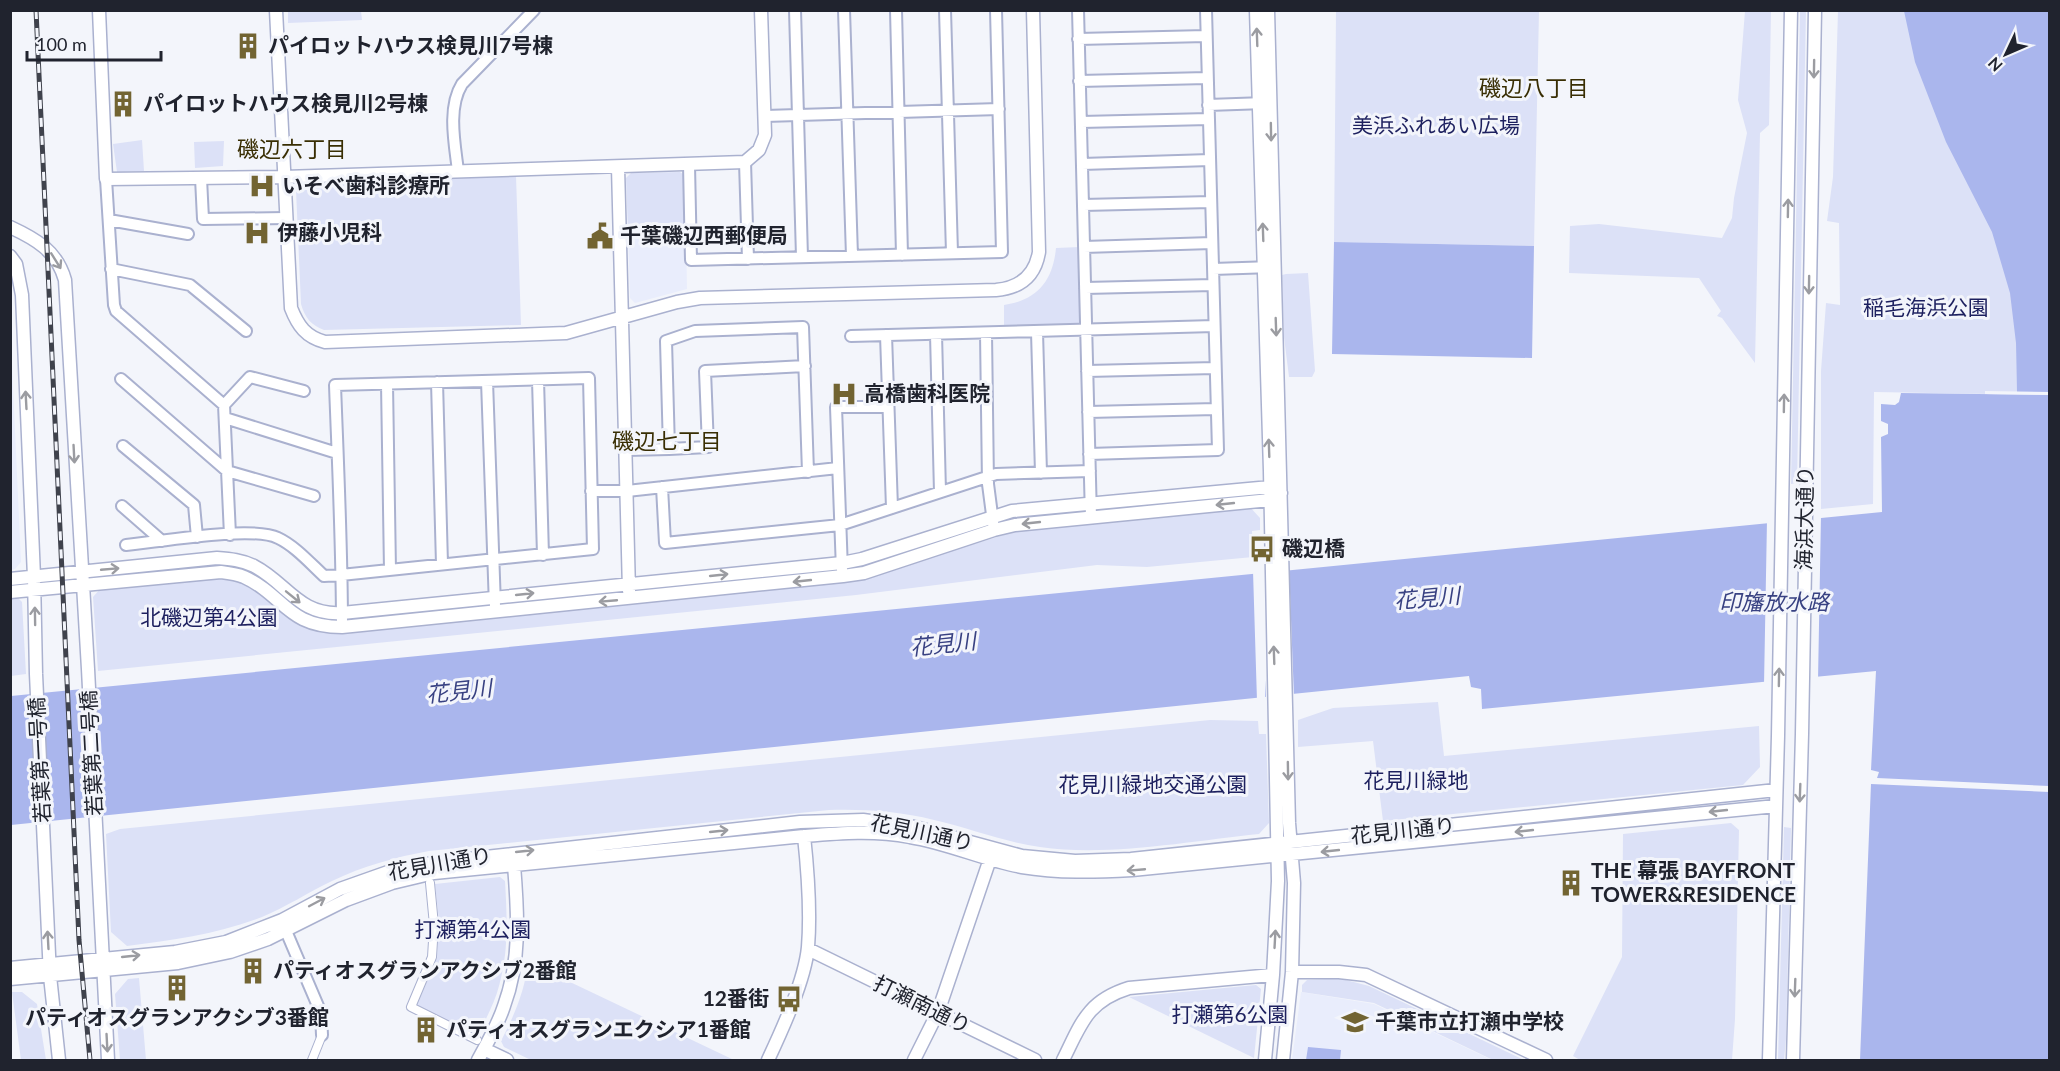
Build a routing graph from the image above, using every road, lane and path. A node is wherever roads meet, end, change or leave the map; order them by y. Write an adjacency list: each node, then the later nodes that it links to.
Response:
1 (99, 10): 39 (street)
2 (276, 10): 37 (street)
3 (534, 10): 36 (street)
4 (761, 10): 28 (street)
5 (795, 10): 27 (street)
6 (844, 10): 26 (street)
7 (896, 10): 25 (street)
8 (945, 10): 24 (street)
9 (996, 10): 23 (street)
10 (1033, 10): 59 (street)
11 (1078, 10): 18 (street)
12 (1206, 10): 17 (street)
13 (1256, 10): 21 (street, one-way to 13)
14 (1268, 10): 21 (street)
15 (1791, 10): 128 (street, 海浜大通り, one-way to 15)
16 (1815, 10): 159 (street, 海浜大通り, one-way to 159)
17 (1206, 36): 18 (street); 19 (street)
18 (1078, 39): 20 (street)
19 (1207, 78): 20 (street); 22 (street)
20 (1079, 81): 30 (street)
21 (1265, 103): 22 (street); 54 (street)
22 (1208, 105): 29 (street)
23 (999, 109): 24 (street); 48 (street)
24 (948, 111): 25 (street); 48 (street)
25 (898, 112): 26 (street); 49 (street)
26 (848, 114): 27 (street); 51 (street)
27 (798, 115): 28 (street); 52 (street)
28 (765, 116): 32 (street)
29 (1209, 119): 30 (street); 31 (street)
30 (1081, 122): 33 (street)
31 (1210, 160): 33 (street); 40 (street)
32 (745, 162): 34 (street); 53 (street)
33 (1082, 164): 41 (street)
34 (689, 165): 35 (street); 53 (street)
35 (618, 167): 36 (street); 59 (street)
36 (458, 171): 37 (street)
37 (284, 177): 38 (street); 42 (street)
38 (201, 178): 39 (street); 42 (street)
39 (106, 179): 43 (street)
40 (1211, 202): 41 (street); 46 (street)
41 (1083, 206): 47 (street)
42 (286, 218): 59 (street)
43 (109, 220): 45 (street); 55 (street)
44 (10, 226): 117 (street, 若葉第二号橋, one-way to 117)
45 (188, 234)
46 (1212, 243): 47 (street); 56 (street)
47 (1084, 247): 58 (street)
48 (952, 253): 49 (street)
49 (902, 255): 51 (street)
50 (10, 256): 119 (street, 若葉第一号橋, one-way to 50)
51 (852, 256): 52 (street)
52 (802, 257): 53 (street)
53 (748, 259)
54 (1269, 268): 56 (street); 97 (street)
55 (111, 269): 62 (street); 77 (street)
56 (1213, 269): 57 (street)
57 (1213, 285): 58 (street); 60 (street)
58 (1085, 288): 61 (street)
59 (622, 318): 84 (street)
60 (1214, 326): 61 (street); 69 (street)
61 (1086, 330): 63 (street); 70 (street)
62 (246, 331)
63 (1037, 332): 64 (street); 91 (street)
64 (986, 333): 65 (street); 92 (street)
65 (936, 334): 66 (street); 96 (street)
66 (886, 335): 67 (street); 78 (street)
67 (851, 336)
68 (805, 366): 83 (street); 83 (street); 89 (street)
69 (1215, 368): 70 (street); 79 (street)
70 (1087, 371): 80 (street)
71 (121, 379): 88 (street)
72 (538, 380): 73 (street); 94 (street); 110 (street)
73 (487, 381): 74 (street); 111 (street)
74 (437, 382): 75 (street); 113 (street)
75 (387, 384): 85 (street); 114 (street)
76 (304, 391): 77 (street)
77 (224, 405): 81 (street)
78 (888, 407): 87 (street); 101 (street)
79 (1216, 409): 80 (street); 86 (street)
80 (1088, 412): 86 (street)
81 (225, 418): 85 (street); 88 (street)
82 (123, 446): 107 (street)
83 (669, 449): 84 (street)
84 (626, 450): 95 (street)
85 (337, 453): 115 (street)
86 (1089, 454): 90 (street)
87 (838, 468): 89 (street); 104 (street)
88 (227, 471): 98 (street); 106 (street)
89 (808, 471): 93 (street)
90 (1090, 471): 91 (street); 99 (street)
91 (1041, 473): 92 (street)
92 (989, 476): 96 (street); 102 (street)
93 (662, 487): 95 (street); 104 (street)
94 (591, 491): 95 (street); 110 (street)
95 (627, 491): 120 (street)
96 (940, 492): 101 (street)
97 (1274, 493): 99 (street); 103 (street, one-way to 103); 127 (street)
98 (314, 496)
99 (1091, 504): 102 (street); 103 (street)
100 (122, 506): 108 (street)
101 (892, 508): 104 (street)
102 (992, 516): 105 (street); 112 (street)
103 (1091, 518): 105 (street, one-way to 105)
104 (840, 525): 112 (street)
105 (994, 530): 116 (street)
106 (230, 535): 107 (street); 115 (street)
107 (197, 537): 108 (street)
108 (162, 541): 109 (street)
109 (126, 545)
110 (543, 555): 111 (street)
111 (492, 560): 113 (street); 122 (street)
112 (842, 563): 116 (street); 120 (street, one-way to 112)
113 (442, 564): 114 (street)
114 (390, 570): 115 (street)
115 (341, 575): 125 (street)
116 (843, 576): 123 (street, one-way to 123)
117 (82, 578): 119 (street); 125 (street, one-way to 125); 126 (street); 138 (street, 若葉第二号橋)
118 (10, 579): 119 (street)
119 (34, 583): 121 (street); 140 (street, 若葉第一号橋, one-way to 119)
120 (629, 584): 122 (street, one-way to 120); 123 (street)
121 (10, 592)
122 (494, 597): 124 (street); 125 (street)
123 (630, 598): 124 (street, one-way to 124)
124 (495, 611): 126 (street)
125 (342, 613): 126 (street)
126 (342, 627)
127 (1281, 713): 131 (street, one-way to 131); 132 (street)
128 (1776, 790): 129 (street, 海浜大通り); 131 (street, 花見川通り)
129 (1776, 806): 131 (street, 花見川通り, one-way to 131); 158 (street, 海浜大通り)
130 (804, 836): 133 (street, 花見川通り); 134 (street, 花見川通り); 137 (street)
131 (1291, 848): 132 (street, 花見川通り); 141 (street)
132 (1277, 850): 133 (street, 花見川通り, one-way to 133); 138 (street, 花見川通り, one-way to 132); 142 (street, one-way to 132)
133 (990, 859): 144 (street)
134 (514, 865): 136 (street, 花見川通り); 146 (street)
135 (430, 884): 146 (street)
136 (286, 931): 138 (street, 花見川通り); 145 (street)
137 (808, 950): 144 (street, 打瀬南通り); 151 (street)
138 (103, 965): 140 (street, 花見川通り); 148 (street, 若葉第二号橋, one-way to 148)
139 (10, 968): 140 (street, 花見川通り)
140 (50, 970): 143 (street, 花見川通り); 147 (street, 若葉第一号橋)
141 (1293, 972): 156 (street); 157 (street)
142 (1273, 975): 154 (street); 155 (street)
143 (10, 979)
144 (938, 1012): 152 (street); 153 (street, 打瀬南通り)
145 (322, 1035): 149 (street)
146 (480, 1050): 150 (street)
147 (59, 1060)
148 (108, 1060)
149 (312, 1060)
150 (507, 1060)
151 (768, 1060)
152 (914, 1060)
153 (1035, 1060)
154 (1063, 1060)
155 (1265, 1060)
156 (1283, 1060)
157 (1545, 1060)
158 (1769, 1060)
159 (1793, 1060)

